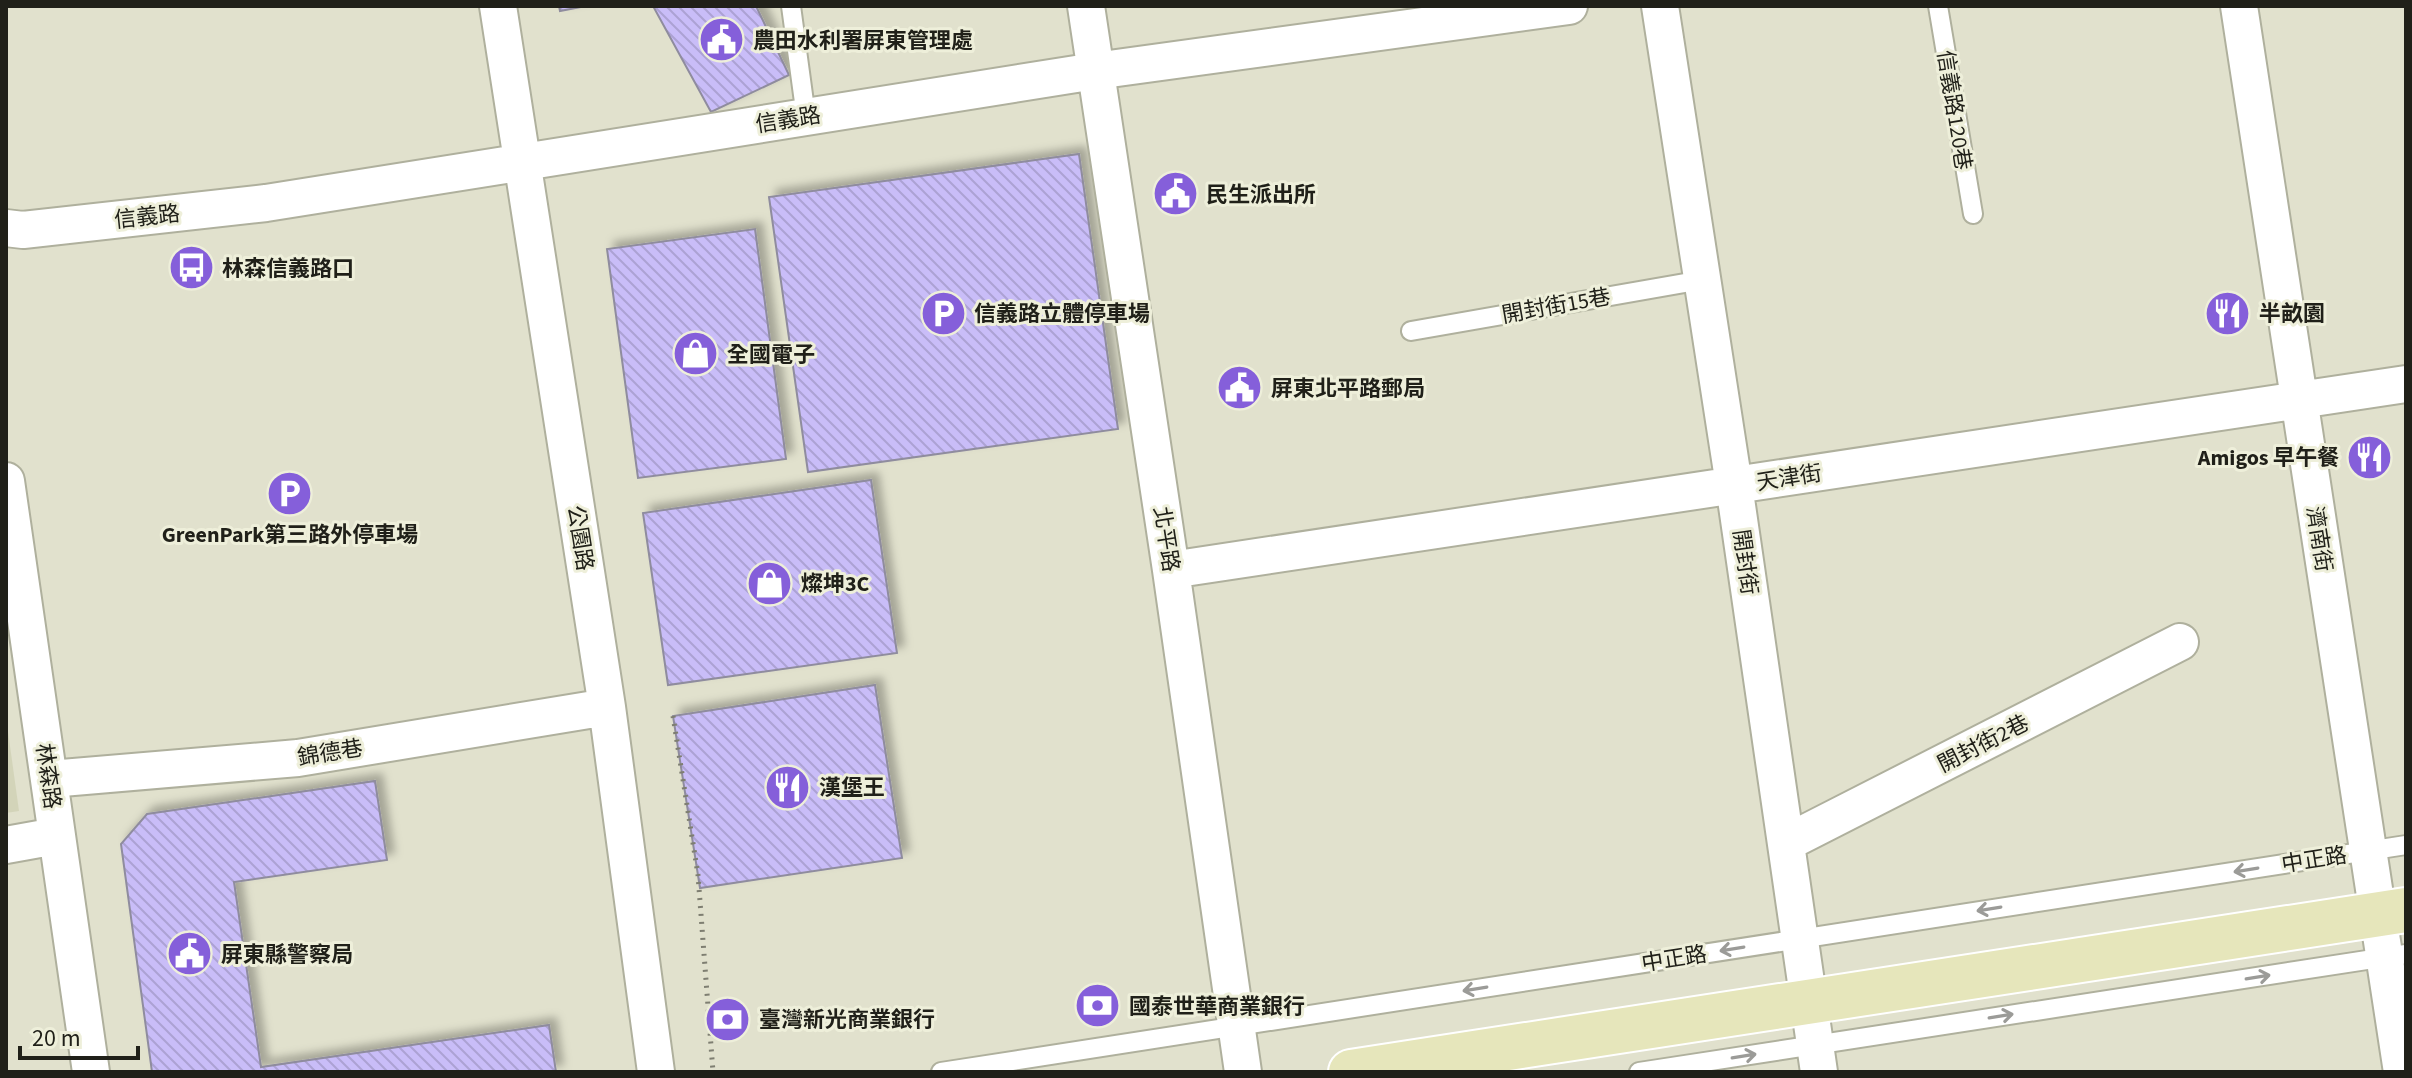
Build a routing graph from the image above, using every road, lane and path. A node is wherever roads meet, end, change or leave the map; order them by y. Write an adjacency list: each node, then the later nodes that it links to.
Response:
1 (498, 6): 11 (street, 公園路)
2 (791, 6): 10 (lane)
3 (1086, 6): 9 (street, 北平路)
4 (1569, 6): 8 (street, 信義路)
5 (1660, 6): 14 (street, 開封街)
6 (1938, 6): 12 (lane, 信義路120巷)
7 (2239, 6): 17 (street, 濟南街)
8 (1406, 17): 9 (street, 信義路)
9 (1095, 71): 10 (street, 信義路); 20 (street, 北平路)
10 (806, 117): 11 (street, 信義路)
11 (521, 161): 13 (street, 信義路); 22 (street, 公園路)
12 (1973, 214)
13 (6, 228)
14 (1702, 280): 15 (lane, 開封街15巷); 19 (street, 開封街)
15 (1411, 331)
16 (2406, 384): 17 (street, 天津街)
17 (2299, 401): 19 (street, 天津街); 29 (street, 濟南街)
18 (6, 481): 24 (street, 林森路)
19 (1734, 485): 20 (street, 天津街); 26 (street, 開封街)
20 (1171, 570): 34 (street, 北平路)
21 (2180, 642): 26 (street, 開封街2巷)
22 (607, 707): 24 (street, 錦德巷); 37 (street, 公園路)
23 (673, 716): 38 (path)
24 (50, 779): 25 (street, 林森路)
25 (56, 836): 27 (street); 36 (street, 林森路)
26 (1786, 843): 31 (street, 開封街)
27 (6, 845)
28 (2406, 845): 29 (lane, 中正路)
29 (2368, 851): 30 (street, 濟南街); 31 (lane, 中正路, one-way to 31)
30 (2392, 912): 32 (street, 濟南街); 33 (main road)
31 (1800, 939): 33 (street, 開封街); 34 (lane, 中正路, one-way to 34)
32 (2395, 956): 35 (lane, one-way to 32); 43 (street, 濟南街)
33 (1808, 1002): 35 (street, 開封街); 41 (main road)
34 (1236, 1025): 39 (lane, 中正路); 40 (street, 北平路)
35 (1817, 1058): 42 (lane, one-way to 35)
36 (91, 1072)
37 (656, 1072)
38 (713, 1072)
39 (941, 1072)
40 (1243, 1072)
41 (1351, 1072)
42 (1639, 1072)
43 (2402, 1072)

